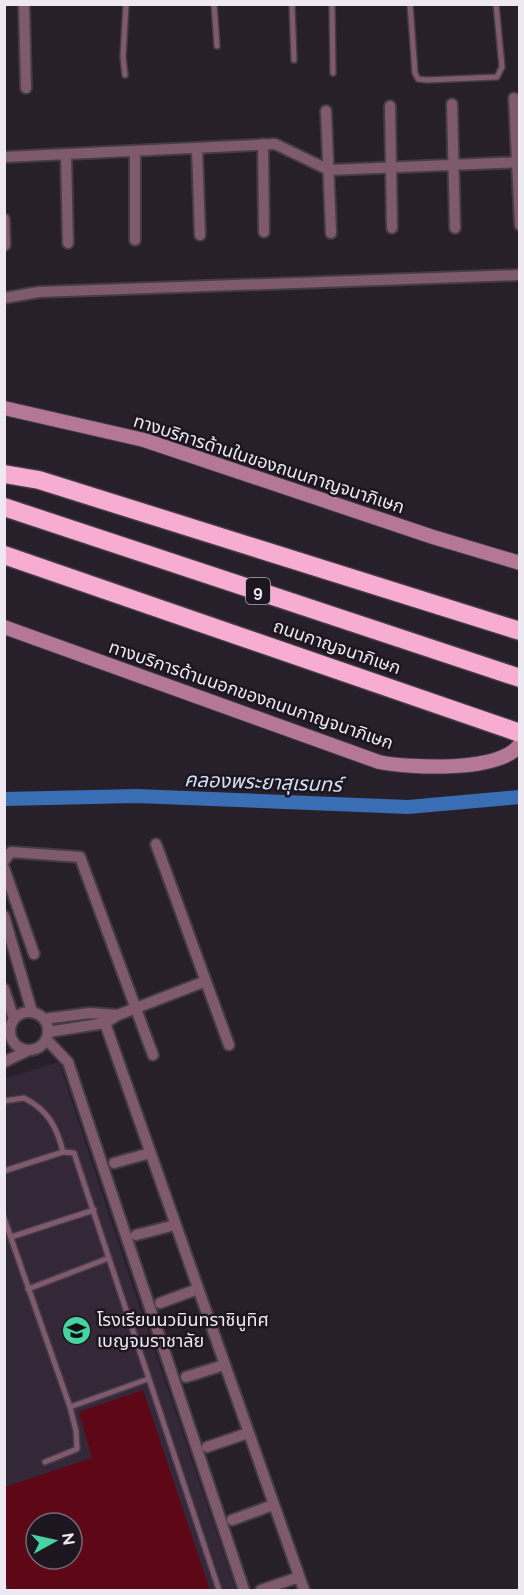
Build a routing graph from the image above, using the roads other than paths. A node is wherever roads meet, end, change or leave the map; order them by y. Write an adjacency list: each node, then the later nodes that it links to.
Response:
1 (24, 4): 12 (street)
2 (126, 4): 11 (lane)
3 (214, 4): 8 (lane)
4 (292, 4): 9 (lane)
5 (332, 4): 10 (lane)
6 (410, 4): 7 (lane)
7 (496, 4)
8 (217, 46)
9 (294, 60)
10 (333, 73)
11 (125, 75)
12 (26, 88)
13 (514, 98): 22 (street)
14 (452, 104): 23 (street)
15 (390, 106): 24 (street)
16 (326, 111): 25 (street)
17 (263, 144): 18 (street); 25 (street); 30 (street)
18 (197, 148): 19 (street); 32 (street)
19 (135, 151): 20 (street); 33 (street)
20 (66, 155): 21 (street); 34 (street)
21 (4, 157)
22 (518, 162): 23 (street); 27 (street)
23 (454, 165): 24 (street); 29 (street)
24 (391, 168): 25 (street); 28 (street)
25 (329, 170): 31 (street)
26 (4, 219): 35 (street)
27 (519, 225)
28 (392, 228)
29 (455, 228)
30 (264, 232)
31 (331, 233)
32 (200, 235)
33 (135, 240)
34 (68, 243)
35 (5, 245)
36 (519, 275): 37 (street)
37 (4, 298)
38 (4, 408): 42 (main road, ทางบริการด้านในของถนนกาญจนาภิเษก)
39 (4, 474): 44 (highway)
40 (4, 507): 45 (highway, ถนนกาญจนาภิเษก / 9)
41 (4, 555): 46 (highway, ถนนกาญจนาภิเษก)
42 (519, 563)
43 (4, 627): 47 (main road, ทางบริการด้านนอกของถนนกาญจนาภิเษก)
44 (519, 631)
45 (516, 676)
46 (519, 733)
47 (519, 744)
48 (156, 844): 53 (street)
49 (4, 861): 55 (street)
50 (4, 868): 52 (street)
51 (4, 916): 56 (street)
52 (34, 954)
53 (206, 981): 55 (street); 63 (street)
54 (4, 989): 58 (street)
55 (135, 1008): 57 (street); 65 (street)
56 (32, 1012): 58 (street); 59 (street)
57 (118, 1015): 59 (street); 60 (street)
58 (14, 1019): 61 (street)
59 (44, 1019): 62 (street)
60 (105, 1023): 62 (street); 69 (street)
61 (7, 1035): 64 (street)
62 (47, 1036): 64 (street); 92 (street)
63 (229, 1046)
64 (29, 1050): 66 (street)
65 (153, 1055)
66 (4, 1062)
67 (4, 1101): 68 (lane)
68 (63, 1152): 71 (lane); 72 (lane)
69 (150, 1153): 70 (street); 74 (street)
70 (114, 1163)
71 (4, 1171)
72 (94, 1210): 76 (lane); 77 (lane)
73 (4, 1218): 76 (lane)
74 (176, 1225): 75 (street); 78 (street)
75 (136, 1235)
76 (11, 1238): 79 (lane)
77 (110, 1258): 79 (lane); 83 (lane)
78 (198, 1288): 80 (street); 81 (street)
79 (28, 1289): 84 (lane)
80 (160, 1303)
81 (224, 1365): 82 (street); 85 (street)
82 (186, 1377)
83 (148, 1379): 84 (lane); 91 (lane)
84 (69, 1407): 87 (lane)
85 (248, 1433): 86 (street); 88 (street)
86 (207, 1447)
87 (45, 1462)
88 (273, 1505): 89 (street); 90 (street)
89 (232, 1520)
90 (299, 1577): 93 (street); 94 (street)
91 (219, 1590)
92 (244, 1590)
93 (261, 1590)
94 (304, 1590)

